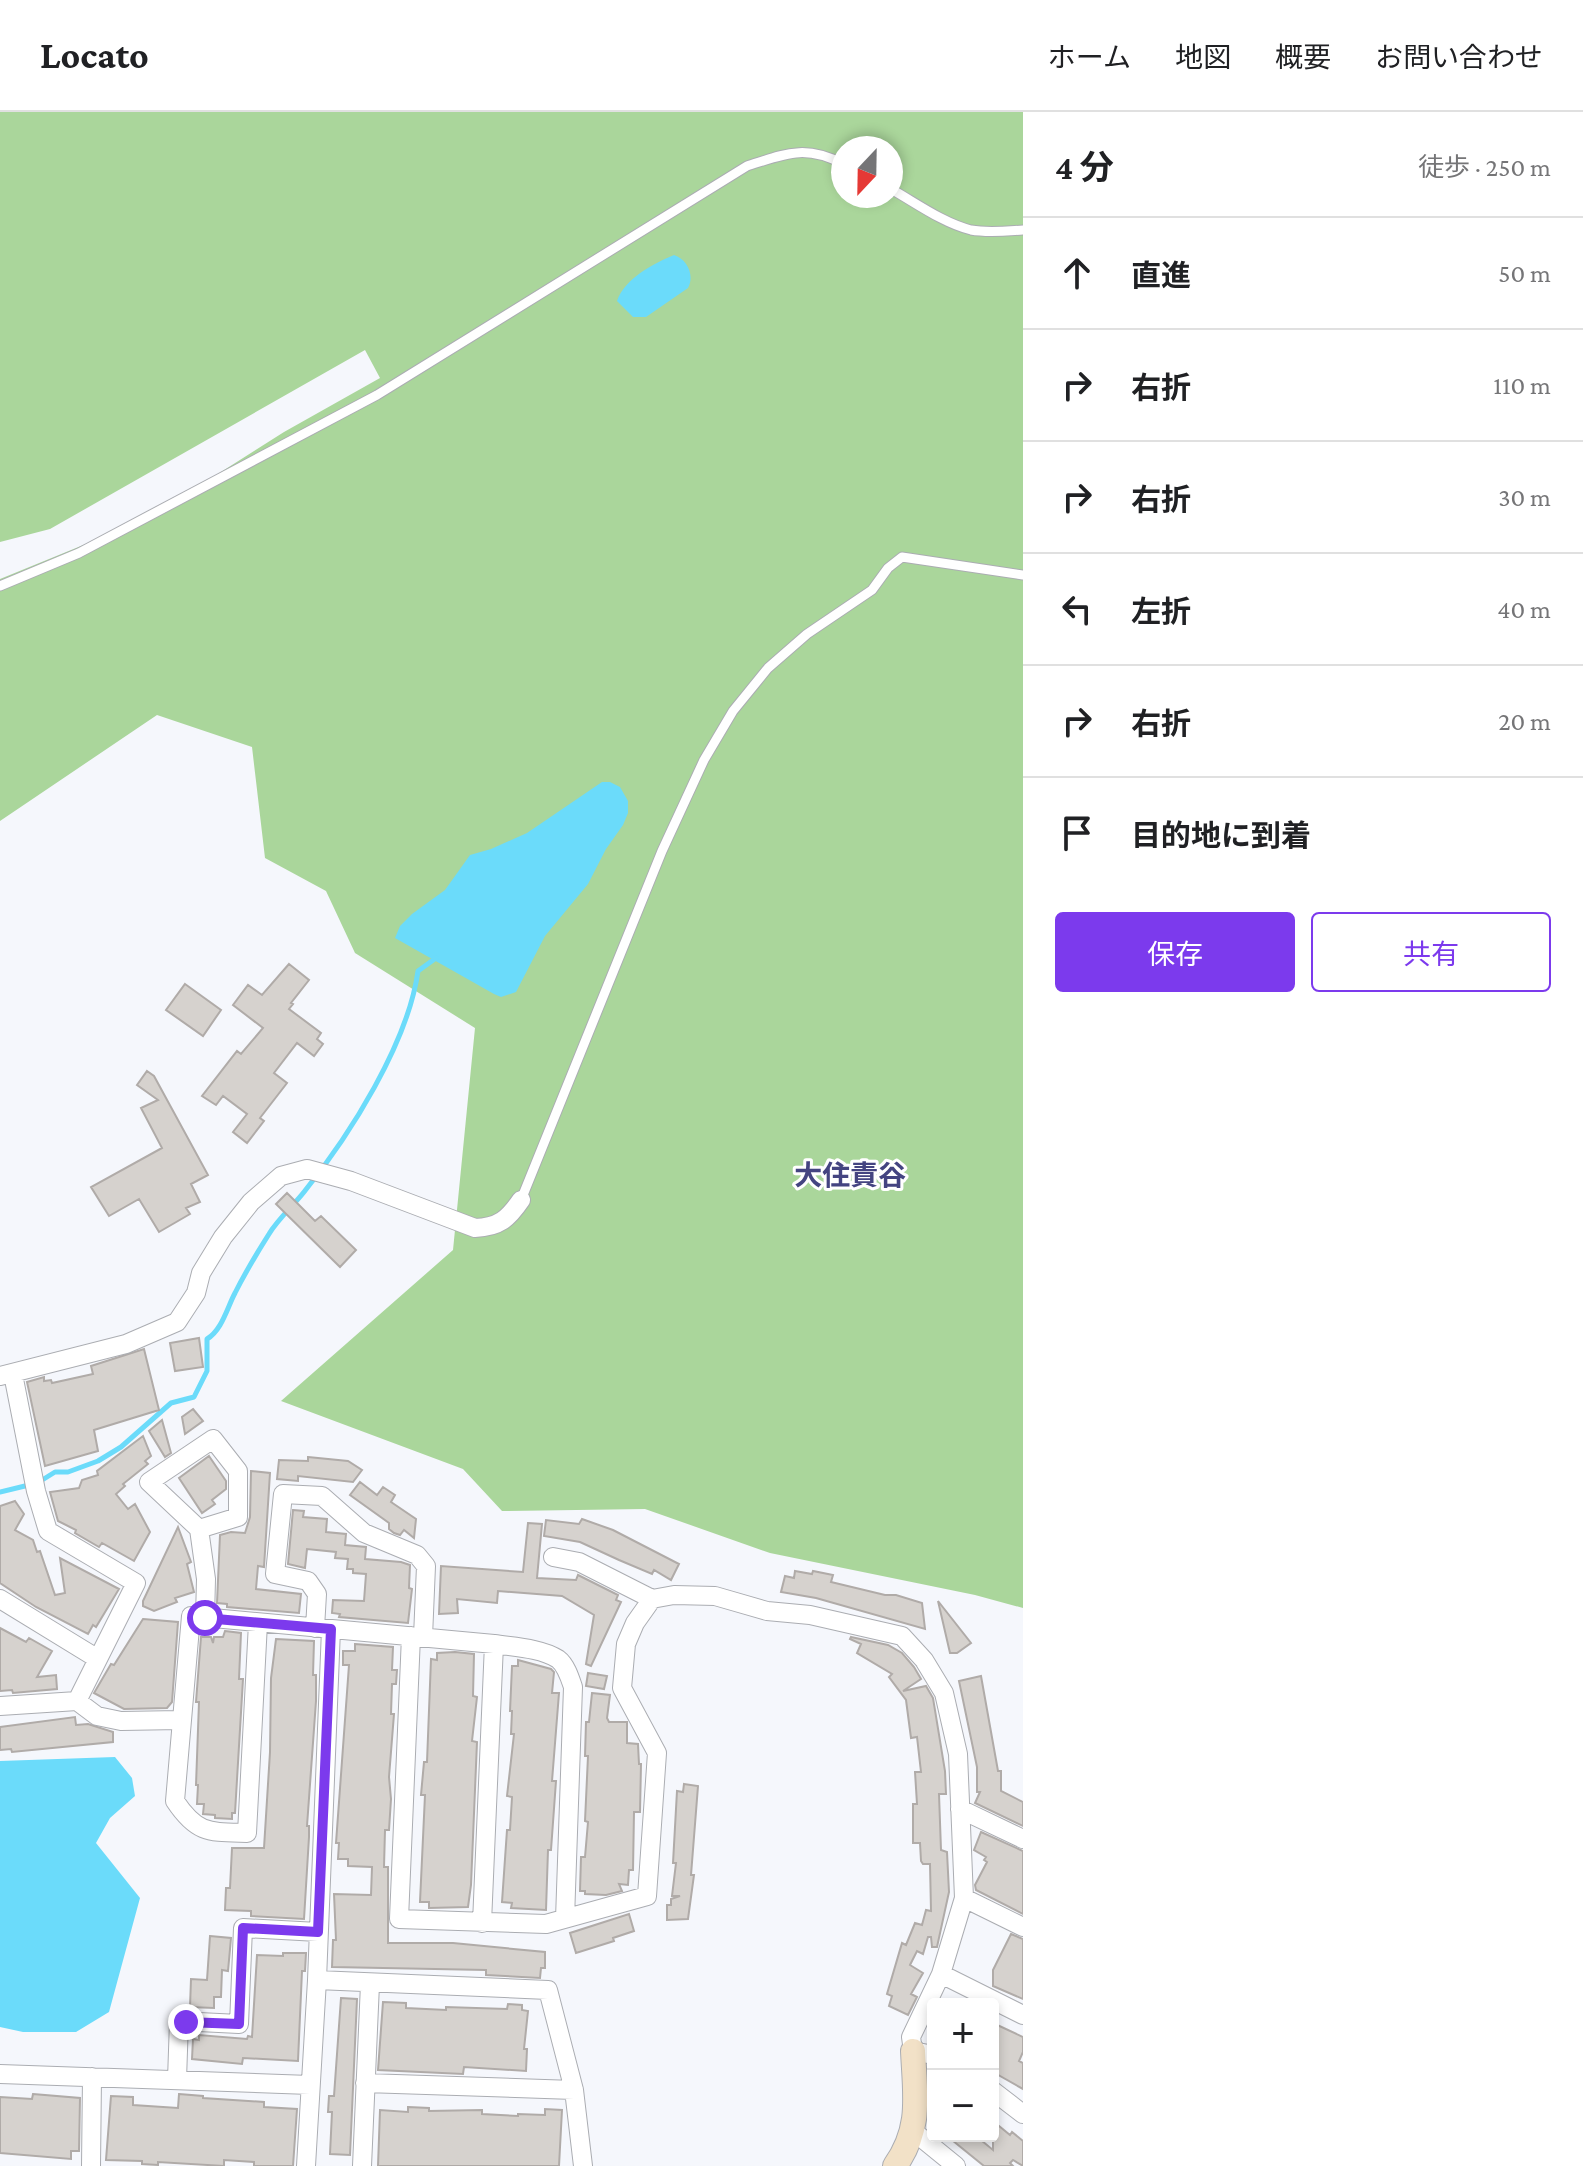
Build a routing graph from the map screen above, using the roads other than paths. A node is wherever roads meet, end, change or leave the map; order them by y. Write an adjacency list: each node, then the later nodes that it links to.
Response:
1 (831, 157): 5 (lane)
2 (903, 196): 3 (lane)
3 (1023, 230)
4 (1023, 575): 6 (lane)
5 (0, 586)
6 (521, 1200): 7 (street)
7 (6, 1375): 17 (street)
8 (199, 1529): 8 (street); 12 (street)
9 (553, 1557): 11 (street)
10 (0, 1599): 17 (street)
11 (652, 1599): 21 (street); 24 (street)
12 (205, 1618): 13 (street); 20 (street)
13 (258, 1623): 14 (street); 20 (street)
14 (323, 1628): 15 (street); 15 (street); 27 (street)
15 (417, 1636): 16 (street); 25 (street)
16 (494, 1644): 24 (street); 25 (street)
17 (98, 1659): 18 (street)
18 (77, 1701): 19 (street); 20 (street)
19 (0, 1706)
20 (180, 1720)
21 (960, 1809): 22 (street); 23 (street)
22 (1023, 1839)
23 (964, 1898): 26 (street); 28 (street)
24 (565, 1919): 25 (street)
25 (482, 1923)
26 (1023, 1927)
27 (318, 1932): 29 (street); 35 (street)
28 (941, 1974): 31 (street); 32 (street)
29 (317, 1980): 30 (street); 37 (street)
30 (370, 1984): 36 (street); 38 (street)
31 (1023, 2015)
32 (923, 2053): 41 (street)
33 (0, 2074): 34 (street)
34 (92, 2077): 35 (street); 42 (street)
35 (177, 2080): 37 (street)
36 (365, 2083): 38 (street); 44 (street)
37 (310, 2085): 43 (street)
38 (574, 2090): 45 (street)
39 (999, 2096): 40 (street)
40 (1023, 2114)
41 (913, 2131): 46 (street); 47 (street)
42 (91, 2166)
43 (306, 2166)
44 (362, 2166)
45 (583, 2166)
46 (895, 2166)
47 (956, 2166)

